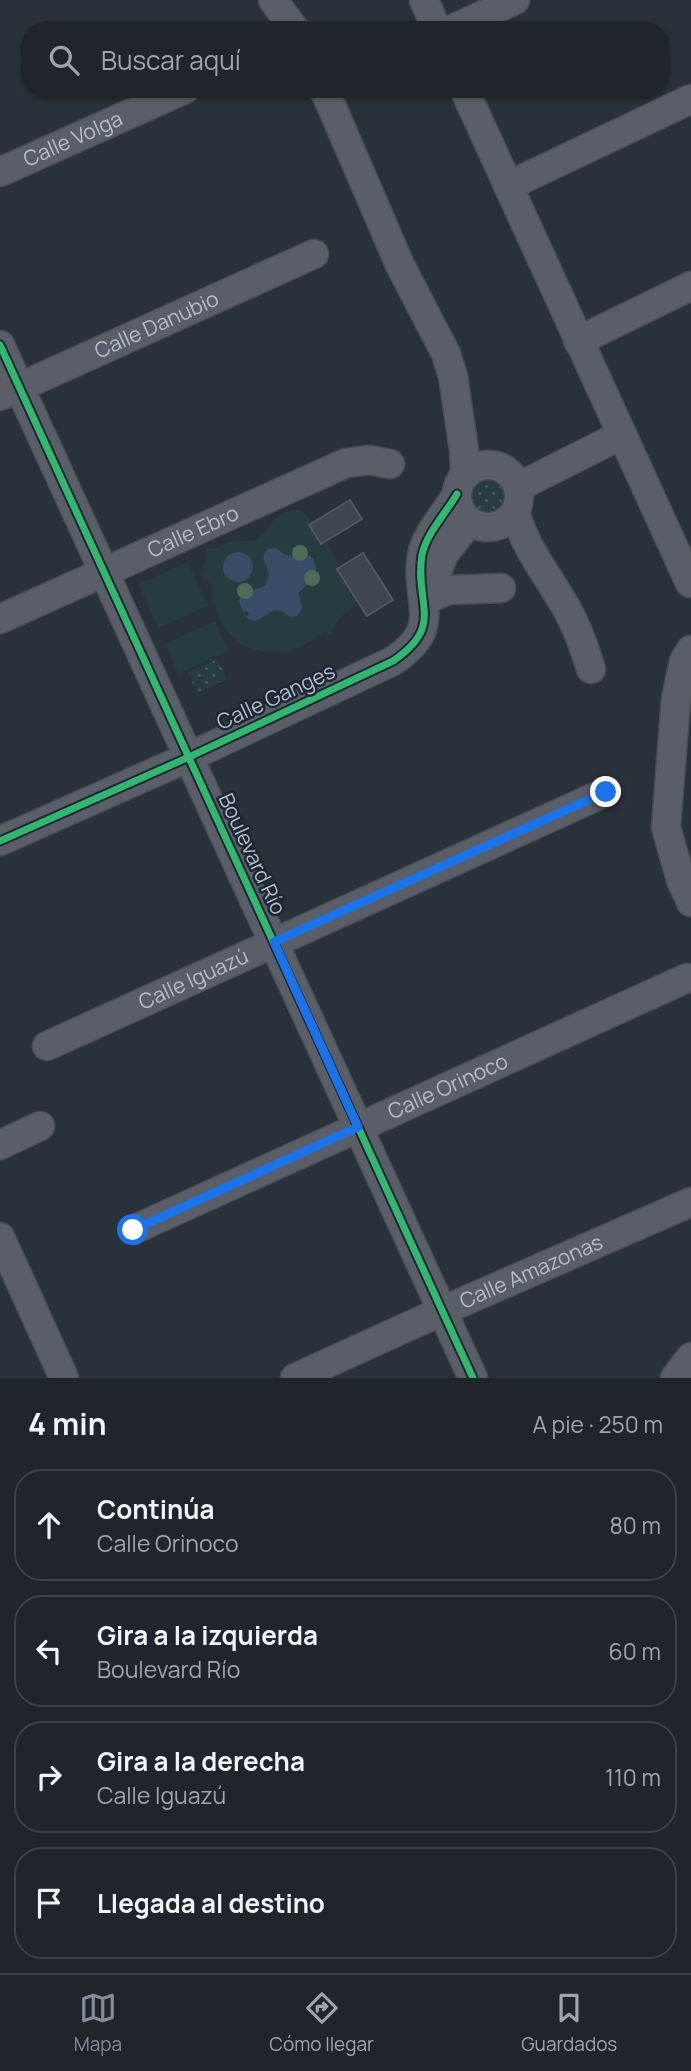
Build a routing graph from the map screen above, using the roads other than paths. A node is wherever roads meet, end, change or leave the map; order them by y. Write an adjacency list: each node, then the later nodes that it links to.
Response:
1 (274, 0): 5 (street)
2 (292, 0): 6 (street)
3 (424, 0): 7 (street)
4 (515, 0): 8 (street)
5 (290, 21)
6 (296, 21)
7 (433, 21)
8 (470, 21)
9 (165, 98): 13 (street, Calle Volga)
10 (328, 98): 19 (street)
11 (468, 98): 14 (street)
12 (691, 99): 14 (street)
13 (0, 172)
14 (508, 186): 17 (street)
15 (314, 254): 20 (street, Calle Danubio)
16 (691, 286): 17 (street)
17 (578, 341): 21 (street)
18 (0, 345): 20 (street, Boulevard Río)
19 (453, 376): 23 (street); 24 (street)
20 (10, 392): 28 (street, Boulevard Río)
21 (621, 435): 25 (street); 29 (street)
22 (390, 464): 28 (street, Calle Ebro)
23 (493, 465): 24 (street); 25 (street)
24 (461, 485): 26 (street); 27 (street)
25 (516, 500): 26 (street); 32 (street)
26 (479, 525): 31 (street); 32 (street)
27 (422, 563): 31 (street); 34 (street)
28 (104, 573): 33 (street, Calle Ebro); 37 (street, Boulevard Río)
29 (690, 583)
30 (501, 588): 31 (street)
31 (425, 600): 34 (street)
32 (562, 600): 36 (street)
33 (0, 620)
34 (418, 638): 37 (street, Calle Ganges)
35 (691, 650): 40 (street)
36 (591, 668)
37 (189, 757): 39 (street, Calle Ganges); 41 (street, Boulevard Río)
38 (606, 792): 41 (street, Calle Iguazú)
39 (0, 841)
40 (691, 902)
41 (274, 942): 43 (street, Calle Iguazú); 45 (street, Boulevard Río)
42 (687, 978): 45 (street, Calle Orinoco)
43 (47, 1046)
44 (40, 1126): 46 (street)
45 (358, 1127): 48 (street, Calle Orinoco); 50 (street, Boulevard Río)
46 (0, 1144)
47 (691, 1202): 50 (street, Calle Amazonas)
48 (133, 1230)
49 (0, 1237): 52 (street)
50 (442, 1311): 53 (street, Calle Amazonas); 54 (street, Boulevard Río)
51 (691, 1357): 55 (street)
52 (64, 1378)
53 (295, 1378)
54 (473, 1378)
55 (675, 1378)

